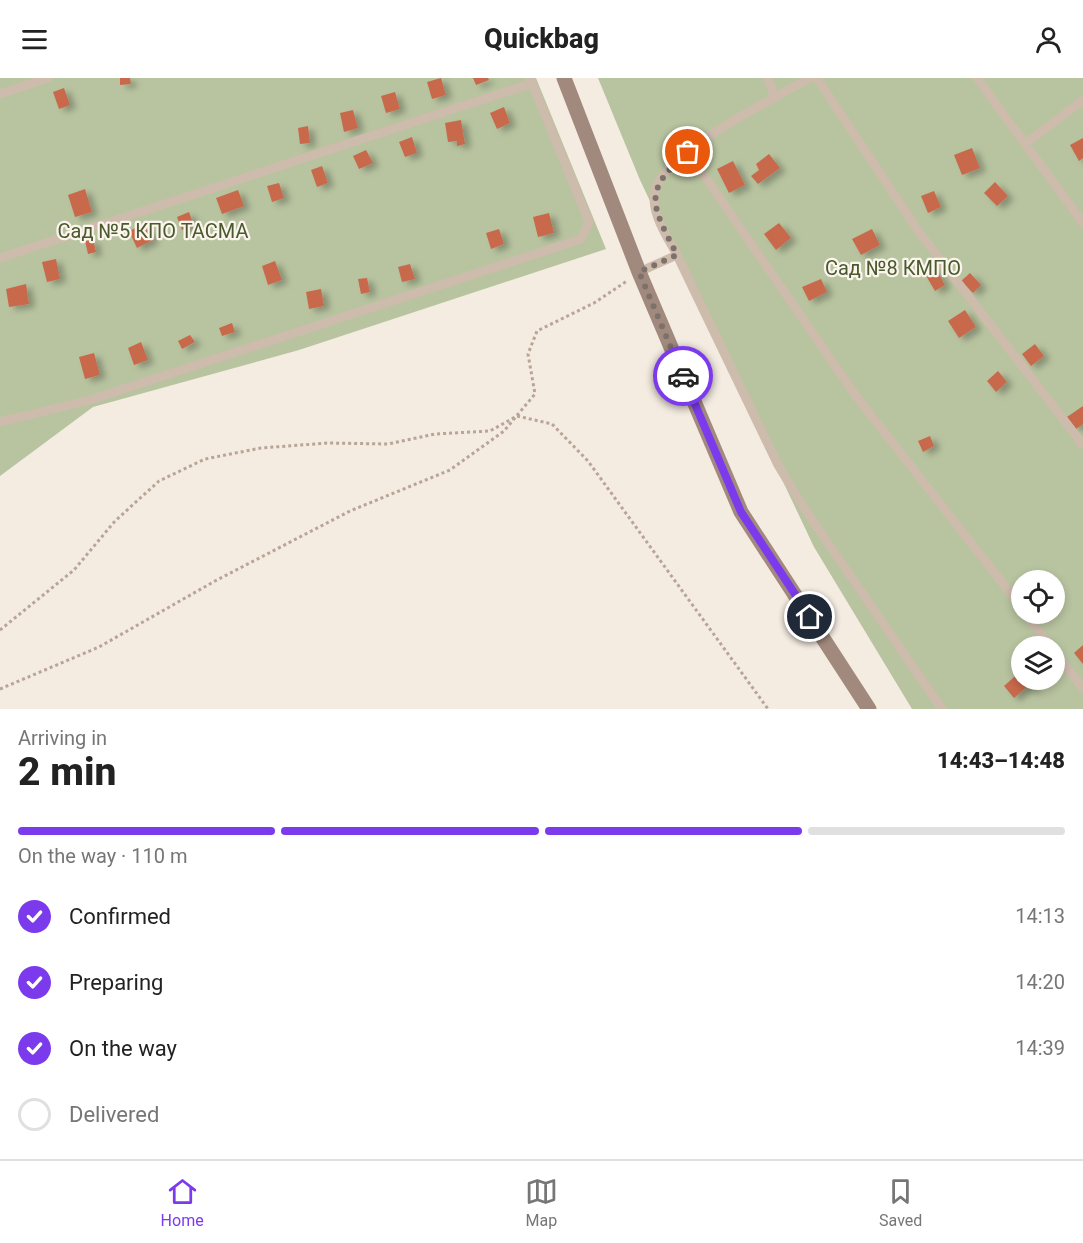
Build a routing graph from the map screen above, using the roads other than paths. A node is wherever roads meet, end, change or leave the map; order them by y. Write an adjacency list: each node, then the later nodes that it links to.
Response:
1 (48, 78): 8 (lane)
2 (564, 78): 16 (main road)
3 (768, 78): 9 (lane)
4 (810, 78): 9 (lane)
5 (817, 78): 18 (lane)
6 (977, 78): 11 (lane)
7 (532, 81): 15 (lane); 17 (lane)
8 (0, 94)
9 (775, 98): 12 (lane)
10 (1083, 100): 11 (lane)
11 (1024, 143): 13 (lane)
12 (688, 152): 14 (lane); 19 (lane)
13 (1083, 223)
14 (677, 255): 16 (lane); 25 (lane)
15 (0, 258)
16 (639, 272): 24 (main road)
17 (0, 422)
18 (1083, 445)
19 (1011, 594)
20 (1033, 624): 21 (lane)
21 (1043, 636)
22 (1065, 665): 23 (lane)
23 (1083, 688)
24 (869, 709)
25 (942, 709)

